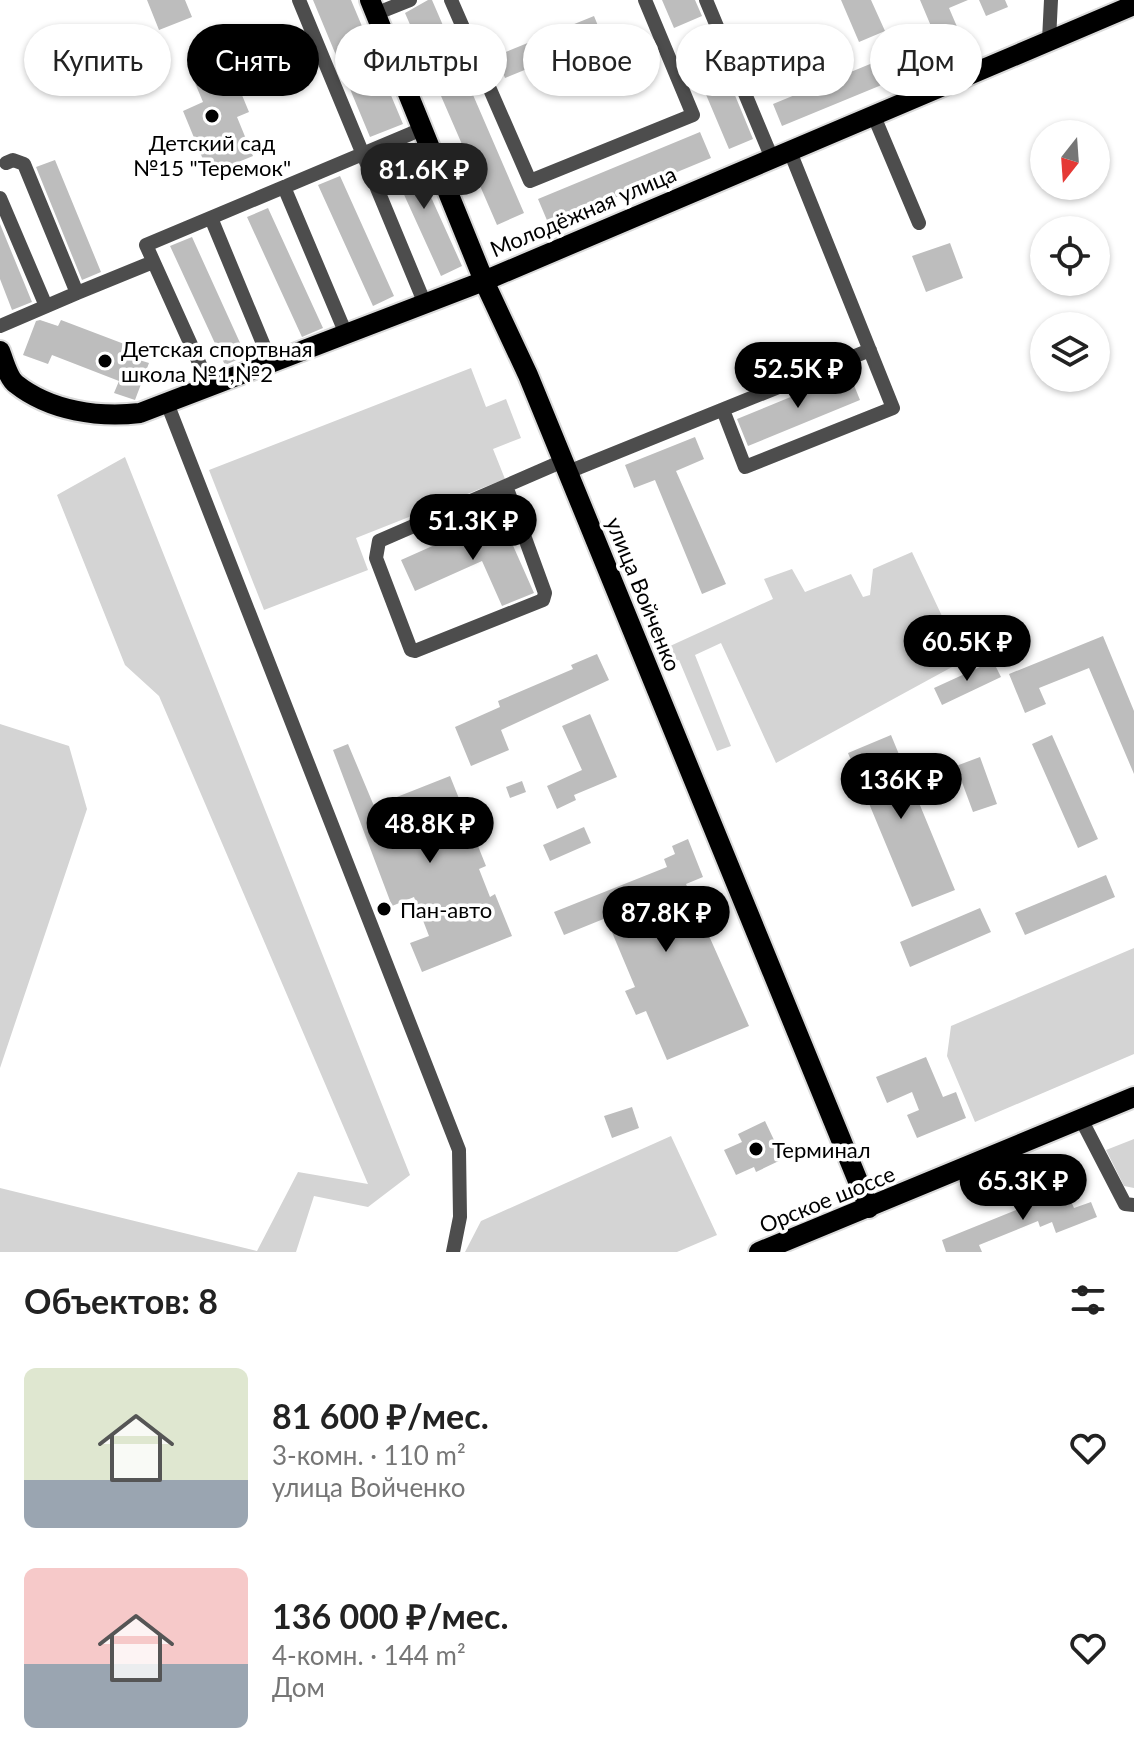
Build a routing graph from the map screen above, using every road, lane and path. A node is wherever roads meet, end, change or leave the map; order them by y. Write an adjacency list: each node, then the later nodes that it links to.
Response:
1 (299, 0): 13 (lane)
2 (410, 0): 8 (lane)
3 (451, 0): 4 (lane)
4 (645, 0)
5 (706, 0): 12 (lane)
6 (1051, 0): 9 (lane)
7 (1134, 5): 9 (main road, Молодёжная улица)
8 (372, 7): 11 (main road, улица Войченко)
9 (1049, 40): 10 (main road, Молодёжная улица)
10 (873, 114): 12 (main road, Молодёжная улица); 18 (lane)
11 (422, 129): 13 (lane); 20 (main road, улица Войченко)
12 (780, 152): 20 (main road, Молодёжная улица); 26 (lane)
13 (363, 154): 15 (lane); 22 (lane)
14 (2, 159): 21 (lane)
15 (284, 187): 17 (lane); 25 (lane)
16 (0, 198): 23 (lane)
17 (211, 218): 19 (lane); 28 (lane)
18 (919, 223)
19 (153, 262): 21 (lane); 30 (lane)
20 (484, 281): 22 (main road, Молодёжная улица); 33 (main road, улица Войченко)
21 (77, 293): 23 (lane)
22 (425, 304): 25 (main road, Молодёжная улица)
23 (46, 306): 24 (lane)
24 (0, 326)
25 (346, 334): 28 (main road, Молодёжная улица)
26 (870, 350): 32 (lane); 32 (lane)
27 (0, 351): 29 (main road)
28 (271, 363): 30 (main road, Молодёжная улица)
29 (7, 386): 31 (main road, Молодёжная улица)
30 (210, 387): 31 (main road, Молодёжная улица)
31 (167, 403): 39 (lane)
32 (723, 410): 33 (lane)
33 (566, 466): 34 (lane); 38 (main road, улица Войченко)
34 (506, 486): 34 (lane)
35 (1134, 1097): 36 (main road, Орское шоссе)
36 (1081, 1119): 37 (lane); 38 (main road, Орское шоссе)
37 (1134, 1205)
38 (869, 1208): 40 (main road, Орское шоссе)
39 (453, 1252)
40 (759, 1252)

